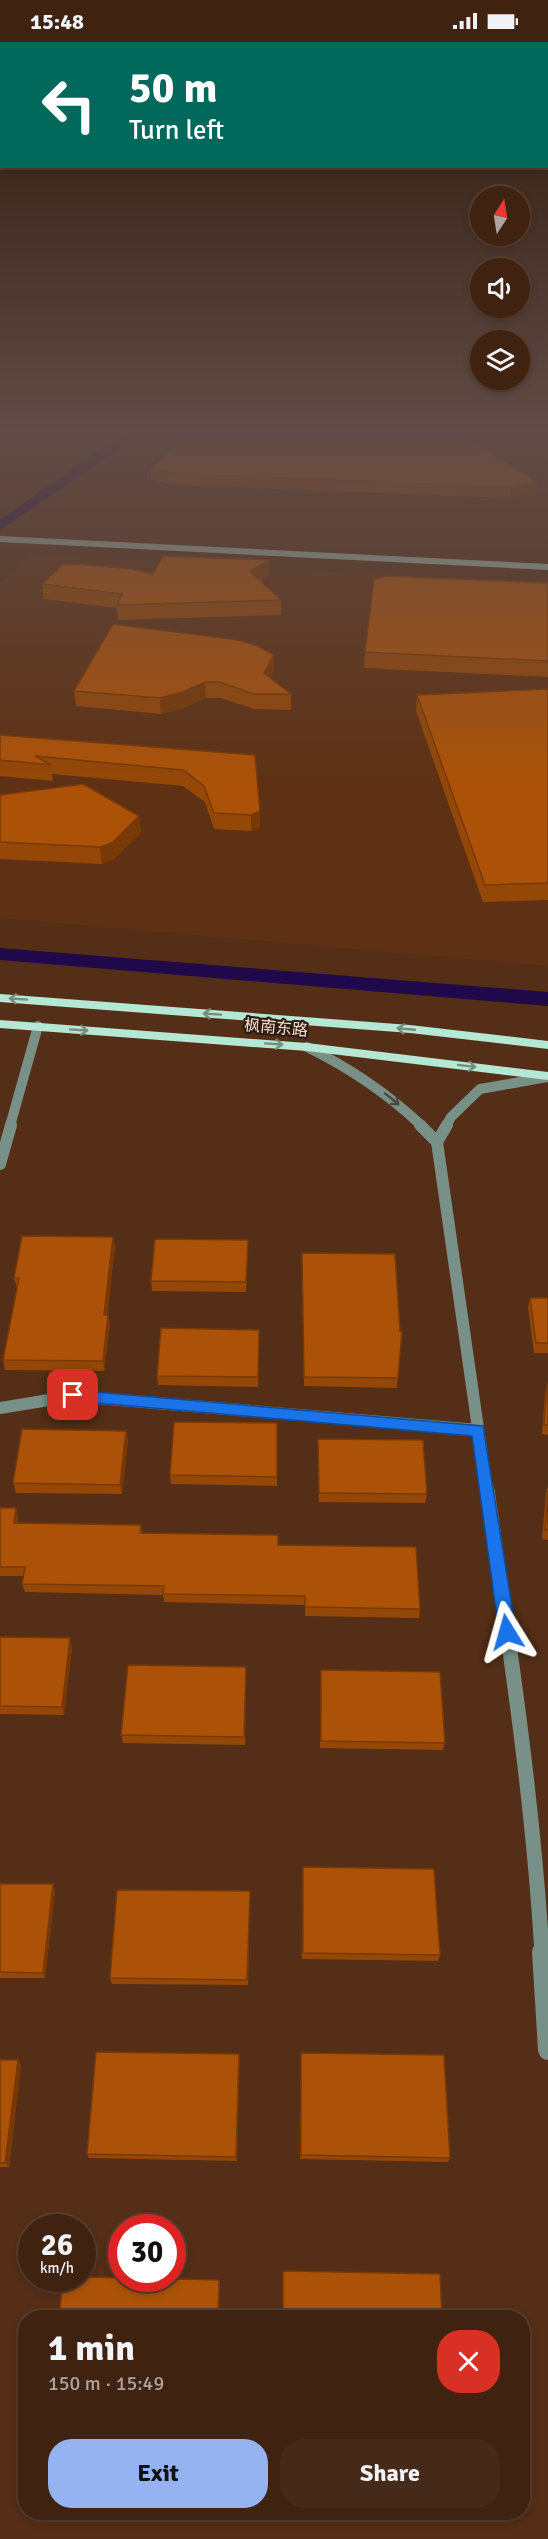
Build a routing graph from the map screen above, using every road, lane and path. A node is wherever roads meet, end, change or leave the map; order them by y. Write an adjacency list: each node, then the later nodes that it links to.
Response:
1 (180, 549): 2 (main road)
2 (548, 567)
3 (0, 998): 6 (main road, 枫南东路, one-way to 3)
4 (0, 1023): 5 (main road, 枫南东路)
5 (38, 1026): 7 (main road, 枫南东路, one-way to 7); 10 (street)
6 (548, 1045)
7 (307, 1047): 8 (main road, 枫南东路, one-way to 8); 9 (street, one-way to 9)
8 (548, 1076): 9 (street)
9 (437, 1142): 12 (street)
10 (0, 1164)
11 (0, 1408): 12 (street)
12 (478, 1430): 13 (street)
13 (548, 2050)

